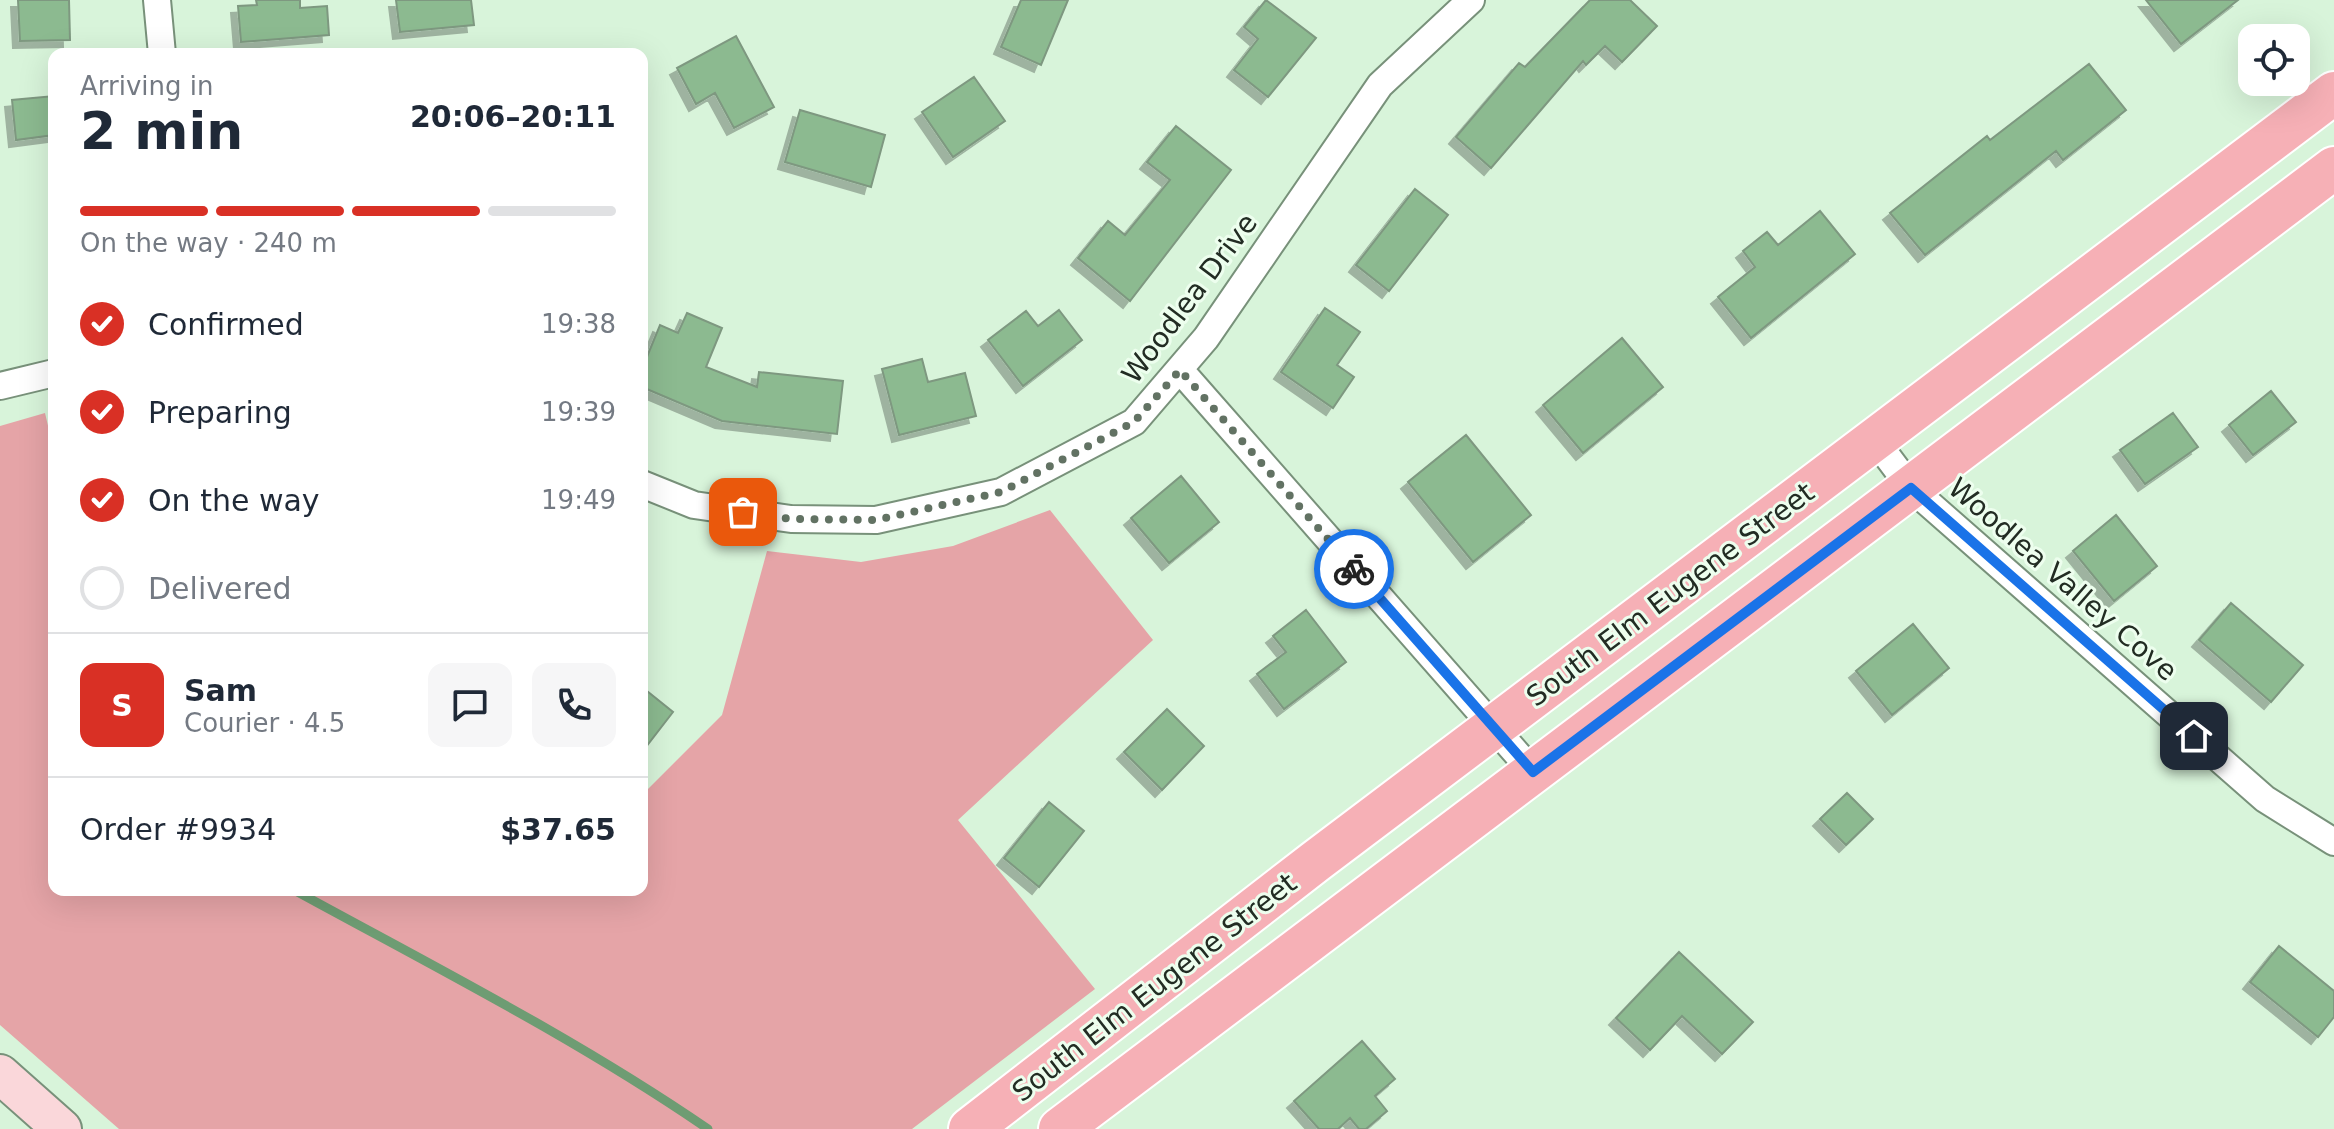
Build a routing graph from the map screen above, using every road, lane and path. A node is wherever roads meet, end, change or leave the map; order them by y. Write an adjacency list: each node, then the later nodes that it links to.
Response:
1 (157, 0): 3 (street)
2 (1471, 0): 6 (street, Woodlea Drive)
3 (161, 48)
4 (2334, 93): 9 (main road, South Elm Eugene Street)
5 (2334, 168): 11 (main road, South Elm Eugene Street)
6 (1180, 370): 10 (street, Woodlea Drive); 12 (street)
7 (48, 374): 8 (street)
8 (0, 386)
9 (1875, 440): 11 (street, Woodlea Valley Cove); 12 (main road, South Elm Eugene Street)
10 (648, 486)
11 (1911, 488): 13 (main road, South Elm Eugene Street); 14 (street, Woodlea Valley Cove)
12 (1493, 727): 13 (street); 17 (main road, South Elm Eugene Street)
13 (1533, 772): 18 (main road, South Elm Eugene Street)
14 (2334, 842)
15 (0, 1074): 16 (main road)
16 (62, 1129)
17 (970, 1129)
18 (1060, 1129)

